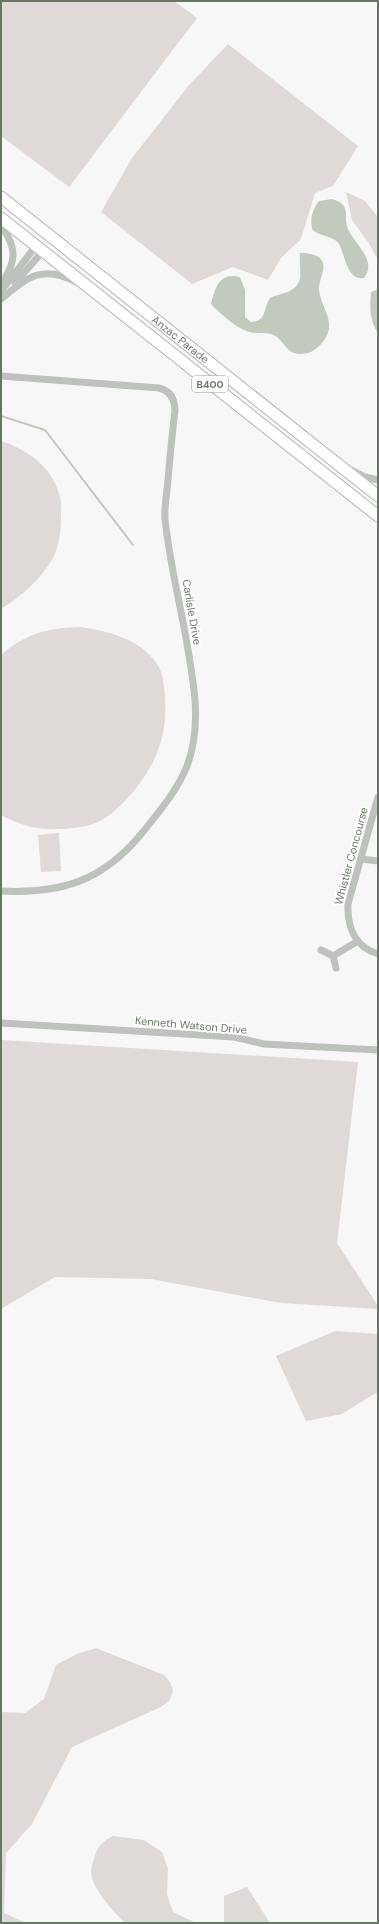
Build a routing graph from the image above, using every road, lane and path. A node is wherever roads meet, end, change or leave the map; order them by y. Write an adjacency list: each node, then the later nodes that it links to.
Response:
1 (1, 197): 4 (main road, Anzac Parade / B400)
2 (1, 218): 5 (main road, Anzac Parade / B400)
3 (1, 226): 6 (street)
4 (49, 235): 5 (main road); 11 (main road, Anzac Parade / B400)
5 (39, 249): 7 (street); 8 (main road, Anzac Parade / B400); 9 (street)
6 (1, 284)
7 (1, 291)
8 (100, 297): 9 (street); 14 (main road, Anzac Parade / B400)
9 (1, 298)
10 (1, 376): 18 (street, Carlisle Drive)
11 (338, 464): 12 (street); 13 (main road, Anzac Parade / B400)
12 (378, 480)
13 (378, 496)
14 (378, 516)
15 (378, 797): 16 (street, Whistler Concourse)
16 (361, 859): 17 (street); 19 (street, Whistler Concourse)
17 (378, 861)
18 (1, 891)
19 (358, 941): 21 (street, Whistler Concourse); 22 (street)
20 (321, 950): 22 (street)
21 (378, 954)
22 (333, 956): 23 (street)
23 (336, 968)
24 (1, 1023): 25 (street, Kenneth Watson Drive)
25 (378, 1050)

